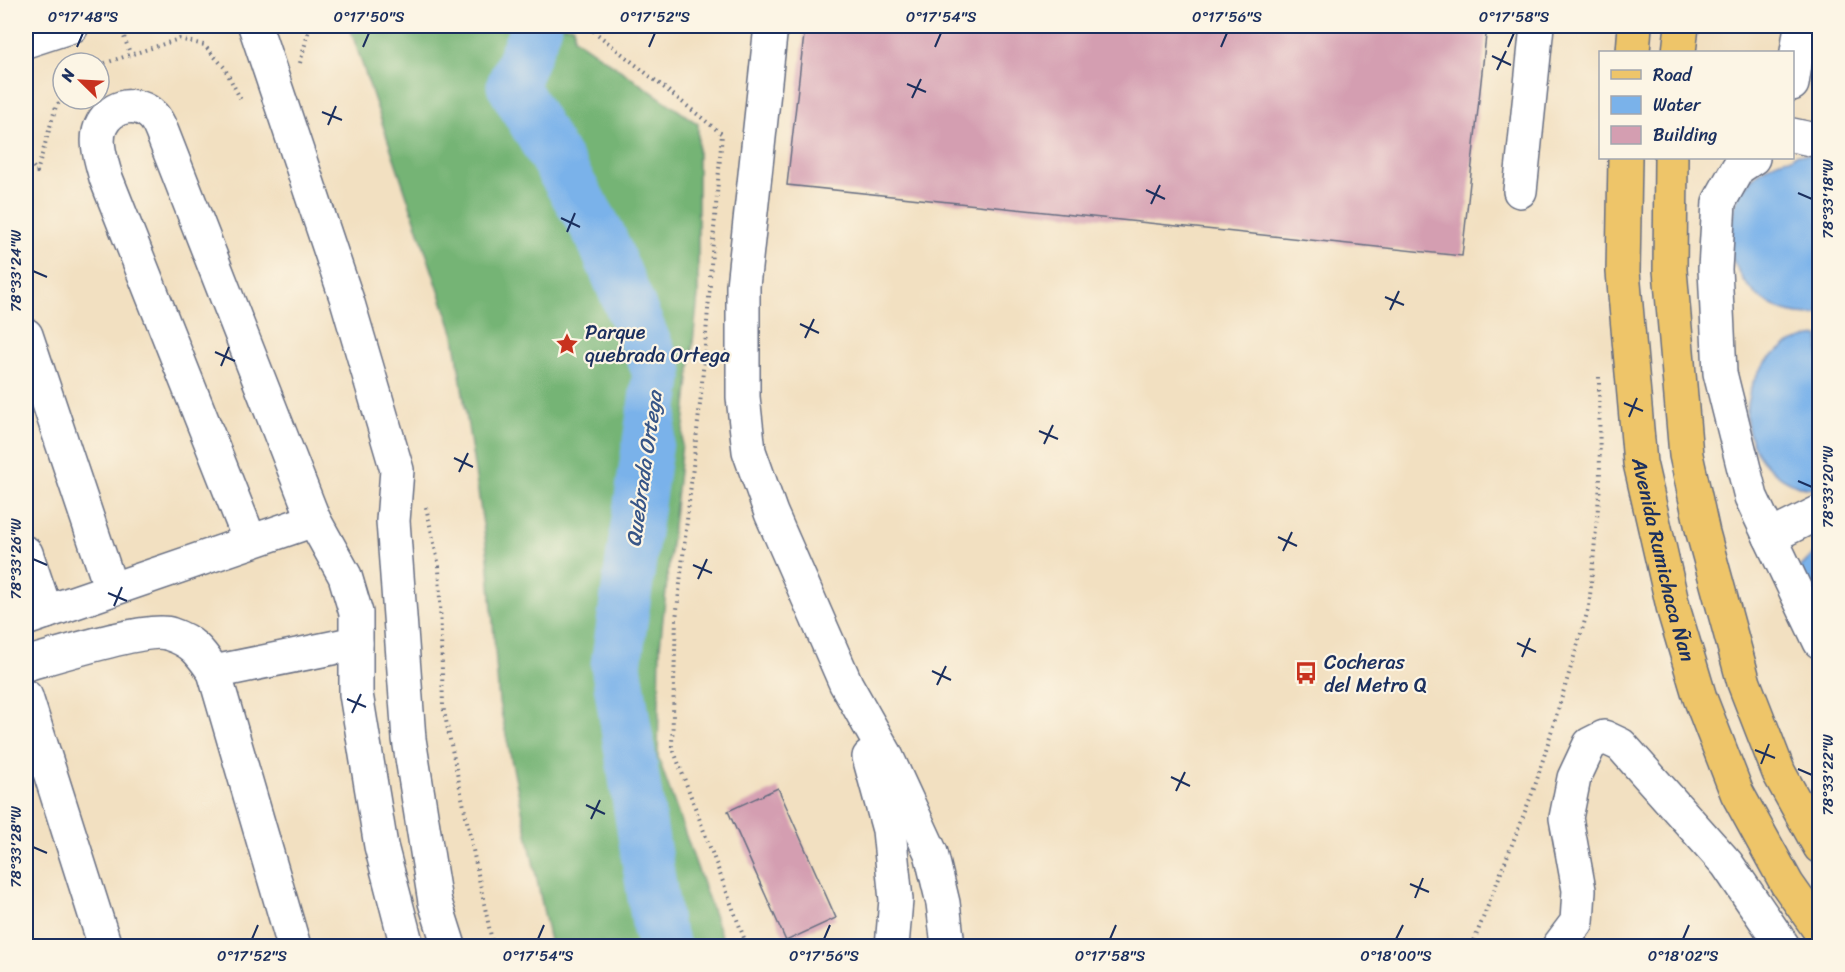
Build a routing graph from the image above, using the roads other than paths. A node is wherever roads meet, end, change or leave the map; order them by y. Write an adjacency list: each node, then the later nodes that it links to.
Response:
1 (72, 26): 8 (lane)
2 (255, 26): 37 (lane)
3 (771, 26): 30 (lane)
4 (1537, 26): 17 (lane)
5 (1635, 26): 9 (main road)
6 (1682, 26): 10 (main road)
7 (1801, 26): 11 (lane)
8 (26, 41)
9 (1633, 51)
10 (1680, 51)
11 (1794, 71)
12 (1794, 135): 13 (lane)
13 (1820, 141)
14 (1625, 159): 33 (main road, Avenida Rumichaca Ñan)
15 (1671, 159): 32 (main road)
16 (1752, 159): 21 (lane)
17 (1520, 191)
18 (26, 335): 24 (lane)
19 (1820, 512): 21 (lane)
20 (314, 520): 22 (lane); 22 (lane); 27 (lane)
21 (1770, 537): 26 (lane)
22 (250, 542): 24 (lane)
23 (26, 552): 25 (lane)
24 (111, 589): 25 (lane)
25 (36, 615)
26 (1820, 642)
27 (356, 643): 29 (lane); 36 (lane)
28 (26, 664): 29 (lane)
29 (214, 672): 35 (lane)
30 (846, 684): 38 (lane); 39 (lane)
31 (26, 697): 34 (lane)
32 (1820, 847)
33 (1820, 931)
34 (105, 946)
35 (294, 946)
36 (407, 946)
37 (449, 946)
38 (892, 946)
39 (948, 946)
40 (1559, 946): 41 (lane)
41 (1783, 946)

